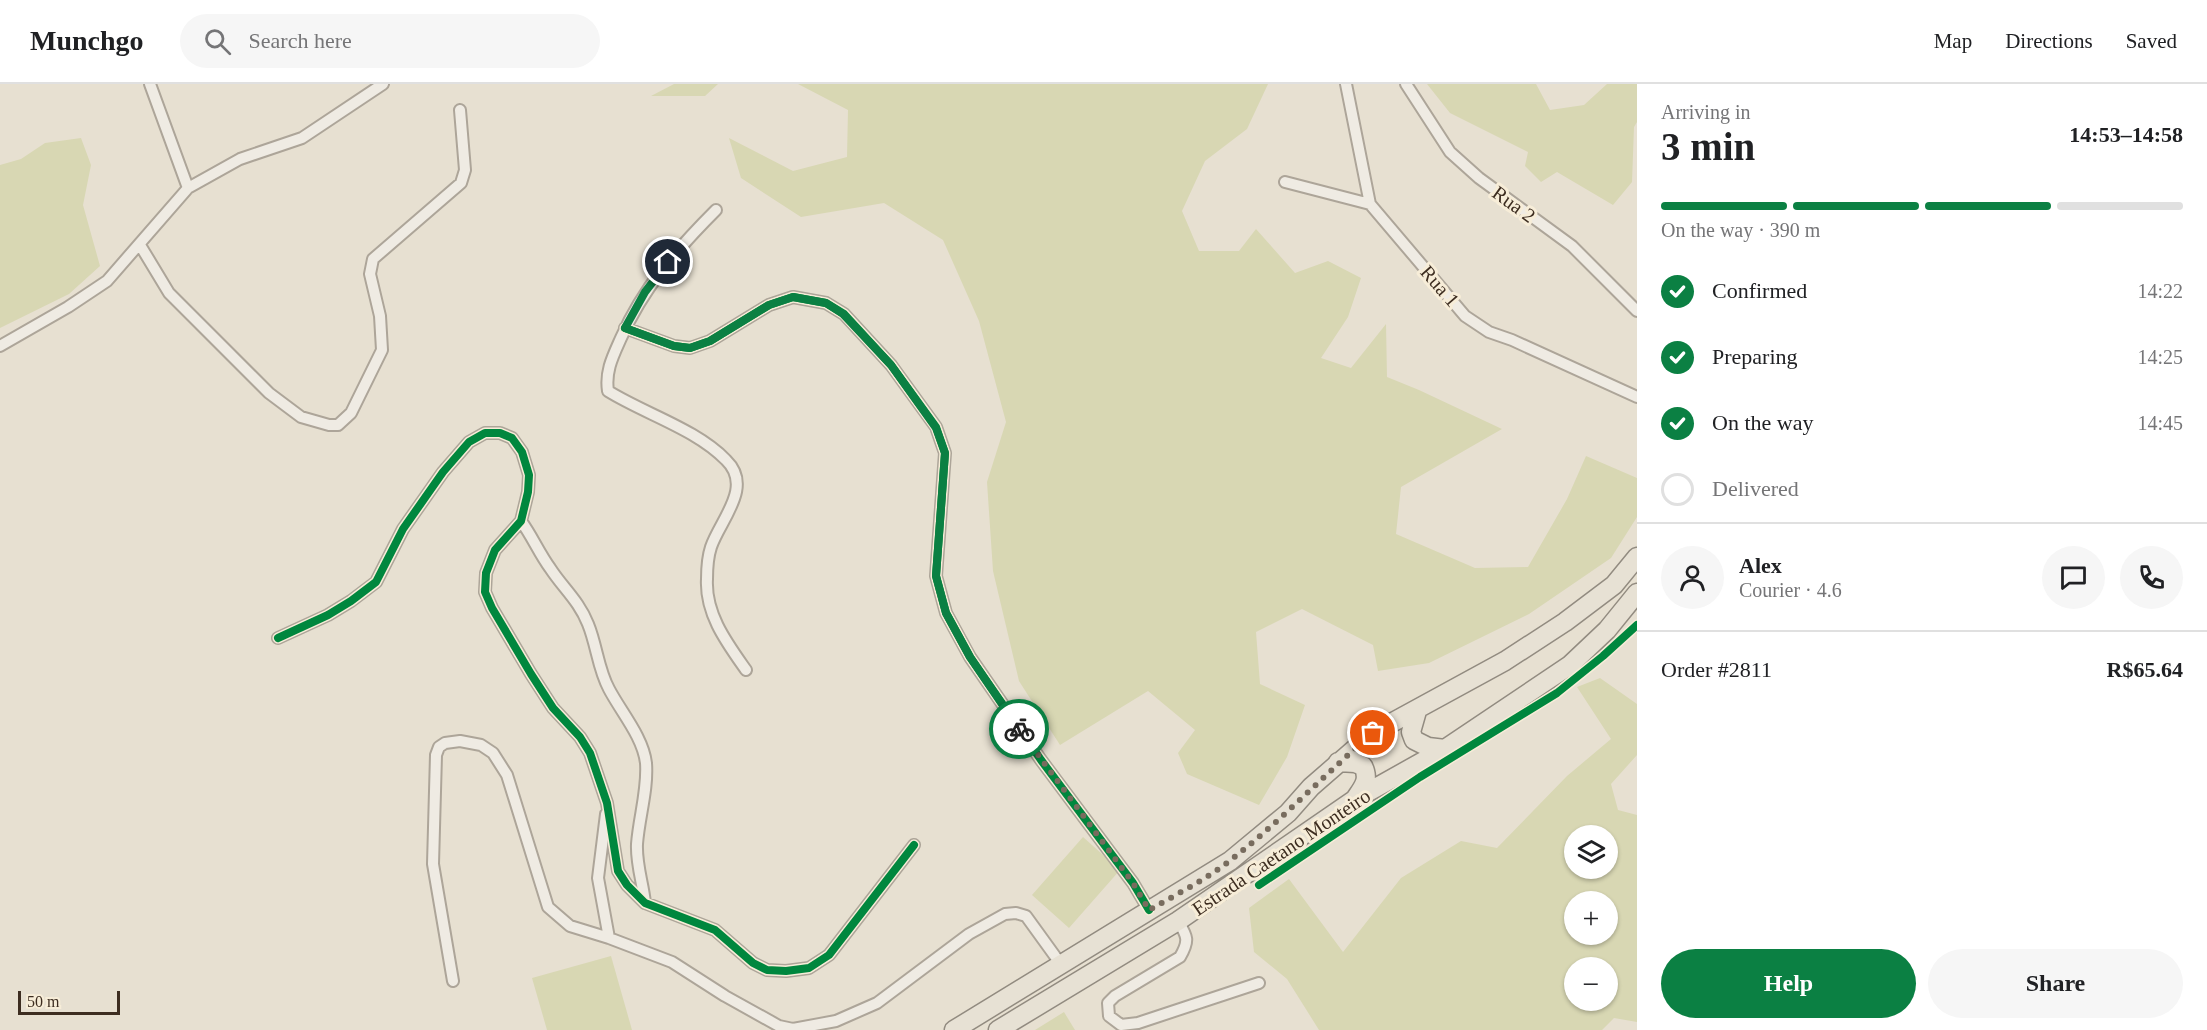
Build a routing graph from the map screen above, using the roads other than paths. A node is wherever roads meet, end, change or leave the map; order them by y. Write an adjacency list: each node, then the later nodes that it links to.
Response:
1 (150, 84): 7 (street)
2 (383, 84): 7 (street)
3 (1346, 84): 8 (street, Rua 1)
4 (1406, 84): 11 (street, Rua 2)
5 (460, 110): 10 (street)
6 (1285, 182): 8 (street)
7 (188, 188): 10 (street)
8 (1370, 204): 14 (street, Rua 1)
9 (716, 210): 12 (street)
10 (140, 245): 13 (street)
11 (1637, 311)
12 (625, 328): 19 (street); 27 (street)
13 (0, 346)
14 (1637, 398)
15 (521, 521): 18 (street); 24 (street); 26 (street)
16 (1637, 557): 20 (main road, Estrada Caetano Monteiro)
17 (1637, 593): 21 (main road, Estrada Caetano Monteiro)
18 (278, 638)
19 (746, 670)
20 (1417, 711): 21 (main road); 22 (main road, Estrada Caetano Monteiro)
21 (1445, 749): 23 (main road, Estrada Caetano Monteiro)
22 (1338, 762): 23 (main road); 27 (main road, Estrada Caetano Monteiro)
23 (1354, 801): 28 (main road, Estrada Caetano Monteiro)
24 (607, 803): 26 (street); 29 (street)
25 (914, 845): 26 (street)
26 (645, 903)
27 (1149, 910): 30 (main road, Estrada Caetano Monteiro)
28 (1178, 921): 32 (street); 34 (main road, Estrada Caetano Monteiro)
29 (609, 938): 30 (street); 31 (street)
30 (1060, 963): 33 (main road, Estrada Caetano Monteiro)
31 (453, 981)
32 (1259, 984)
33 (954, 1030)
34 (998, 1030)

